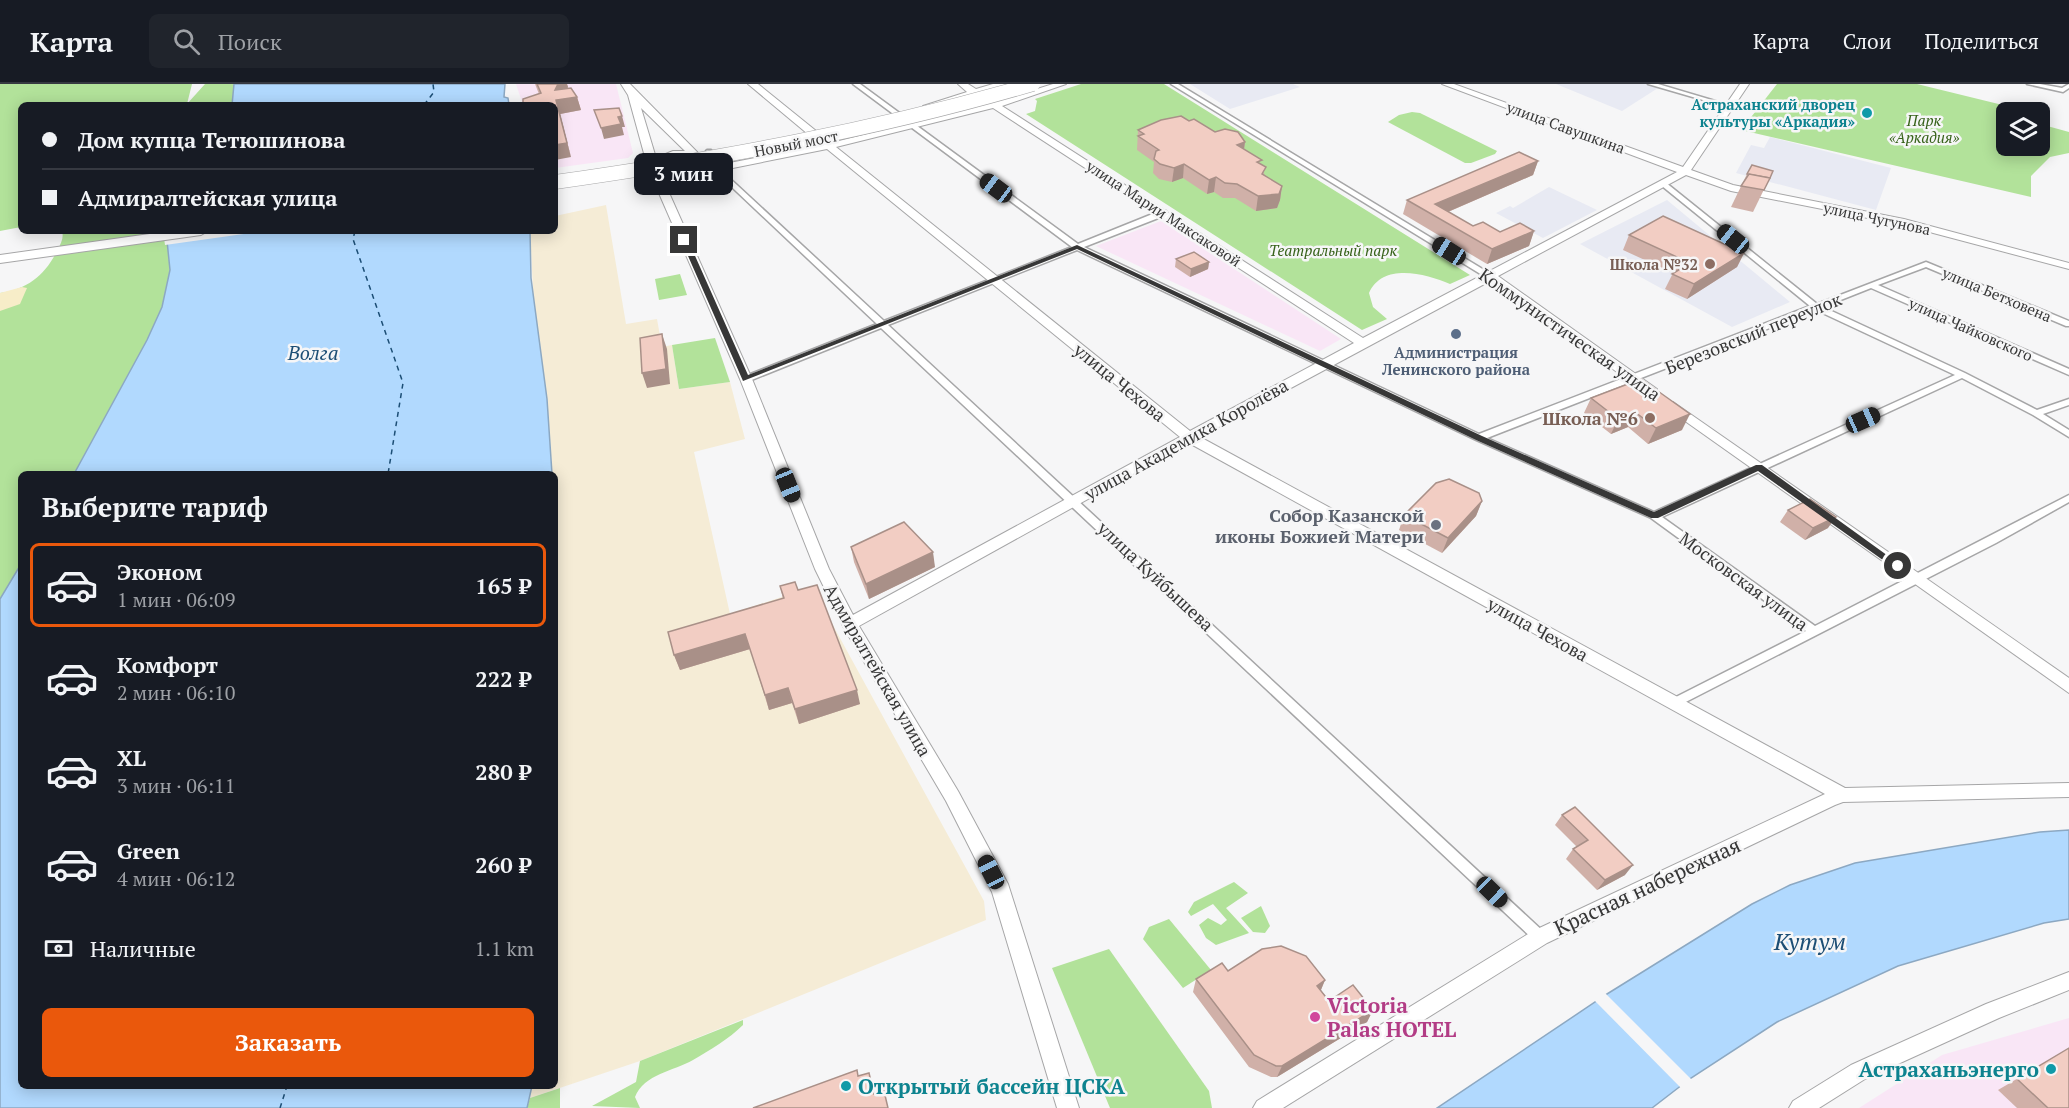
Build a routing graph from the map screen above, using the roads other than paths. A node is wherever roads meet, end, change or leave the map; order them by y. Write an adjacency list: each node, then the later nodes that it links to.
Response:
1 (625, 84): 15 (main road)
2 (752, 84): 20 (main road, улица Чехова)
3 (856, 84): 18 (street, Московская улица)
4 (962, 84): 14 (main road, улица Марии Максаковой)
5 (1003, 84): 14 (main road)
6 (1033, 84): 28 (highway, Новый мост, bridge)
7 (1062, 84): 16 (main road)
8 (1174, 84): 37 (street, Коммунистическая улица)
9 (1446, 84): 26 (main road, улица Савушкина)
10 (1651, 84): 17 (street)
11 (1745, 84): 17 (main road, улица Академика Королёва)
12 (2030, 84): 13 (street)
13 (2069, 86)
14 (975, 92): 16 (main road, улица Марии Максаковой); 18 (main road)
15 (633, 94): 23 (main road); 25 (main road, Адмиралтейская улица)
16 (996, 104): 19 (main road); 31 (main road, улица Марии Максаковой)
17 (1729, 106): 26 (main road, улица Академика Королёва)
18 (896, 114): 19 (street, Московская улица); 20 (main road)
19 (914, 127): 21 (main road); 33 (street, Московская улица)
20 (811, 132): 21 (main road, улица Чехова); 22 (main road)
21 (829, 147): 24 (main road); 38 (main road, улица Чехова)
22 (709, 151): 23 (main road); 24 (street)
23 (694, 156): 25 (main road); 27 (main road)
24 (717, 169): 27 (main road); 42 (street, улица Куйбышева)
25 (654, 170): 27 (main road); 30 (main road, Адмиралтейская улица)
26 (1685, 171): 29 (main road, улица Академика Королёва); 36 (main road, улица Чугунова)
27 (684, 175): 30 (main road)
28 (558, 182)
29 (1665, 184): 37 (main road, улица Академика Королёва); 40 (street)
30 (667, 200): 47 (main road, Адмиралтейская улица)
31 (1162, 213): 33 (street); 43 (main road, улица Марии Максаковой)
32 (180, 234): 34 (highway)
33 (1077, 247): 38 (street); 44 (street, Московская улица)
34 (0, 259)
35 (1926, 264): 39 (street, Березовский переулок); 41 (street, улица Бетховена)
36 (2069, 266)
37 (1490, 276): 43 (main road, улица Академика Королёва); 48 (main road, Коммунистическая улица)
38 (994, 281): 42 (street); 52 (main road, улица Чехова)
39 (1873, 286): 40 (street, Березовский переулок); 45 (street, улица Чайковского)
40 (1816, 307): 46 (street); 48 (street, Березовский переулок)
41 (2069, 324)
42 (883, 325): 47 (street); 56 (street, улица Куйбышева)
43 (1364, 344): 44 (main road, улица Академика Королёва)
44 (1323, 364): 52 (main road, улица Академика Королёва); 53 (street, Московская улица)
45 (2069, 372)
46 (1962, 375): 50 (street); 54 (street)
47 (746, 379): 59 (main road, Адмиралтейская улица)
48 (1635, 379): 53 (street, Березовский переулок); 54 (main road, Коммунистическая улица)
49 (2069, 402): 50 (street)
50 (2036, 413): 51 (street)
51 (2069, 434)
52 (1189, 437): 56 (main road, улица Академика Королёва); 62 (main road, улица Чехова)
53 (1479, 438): 57 (street, Московская улица)
54 (1759, 467): 57 (street); 58 (main road, Коммунистическая улица)
55 (2069, 498): 58 (street)
56 (1074, 501): 59 (main road, улица Академика Королёва); 65 (street, улица Куйбышева)
57 (1654, 516): 60 (street, Московская улица)
58 (1916, 579): 60 (street); 61 (main road, Коммунистическая улица)
59 (849, 624): 67 (main road, Адмиралтейская улица)
60 (1814, 632): 62 (street)
61 (2069, 687)
62 (1674, 703): 64 (main road, улица Чехова)
63 (2069, 790): 64 (main road, Красная набережная)
64 (1843, 795): 65 (main road, Красная набережная)
65 (1540, 937): 68 (main road, Красная набережная)
66 (2069, 981): 69 (main road)
67 (1068, 1108)
68 (1264, 1108)
69 (1800, 1108)

